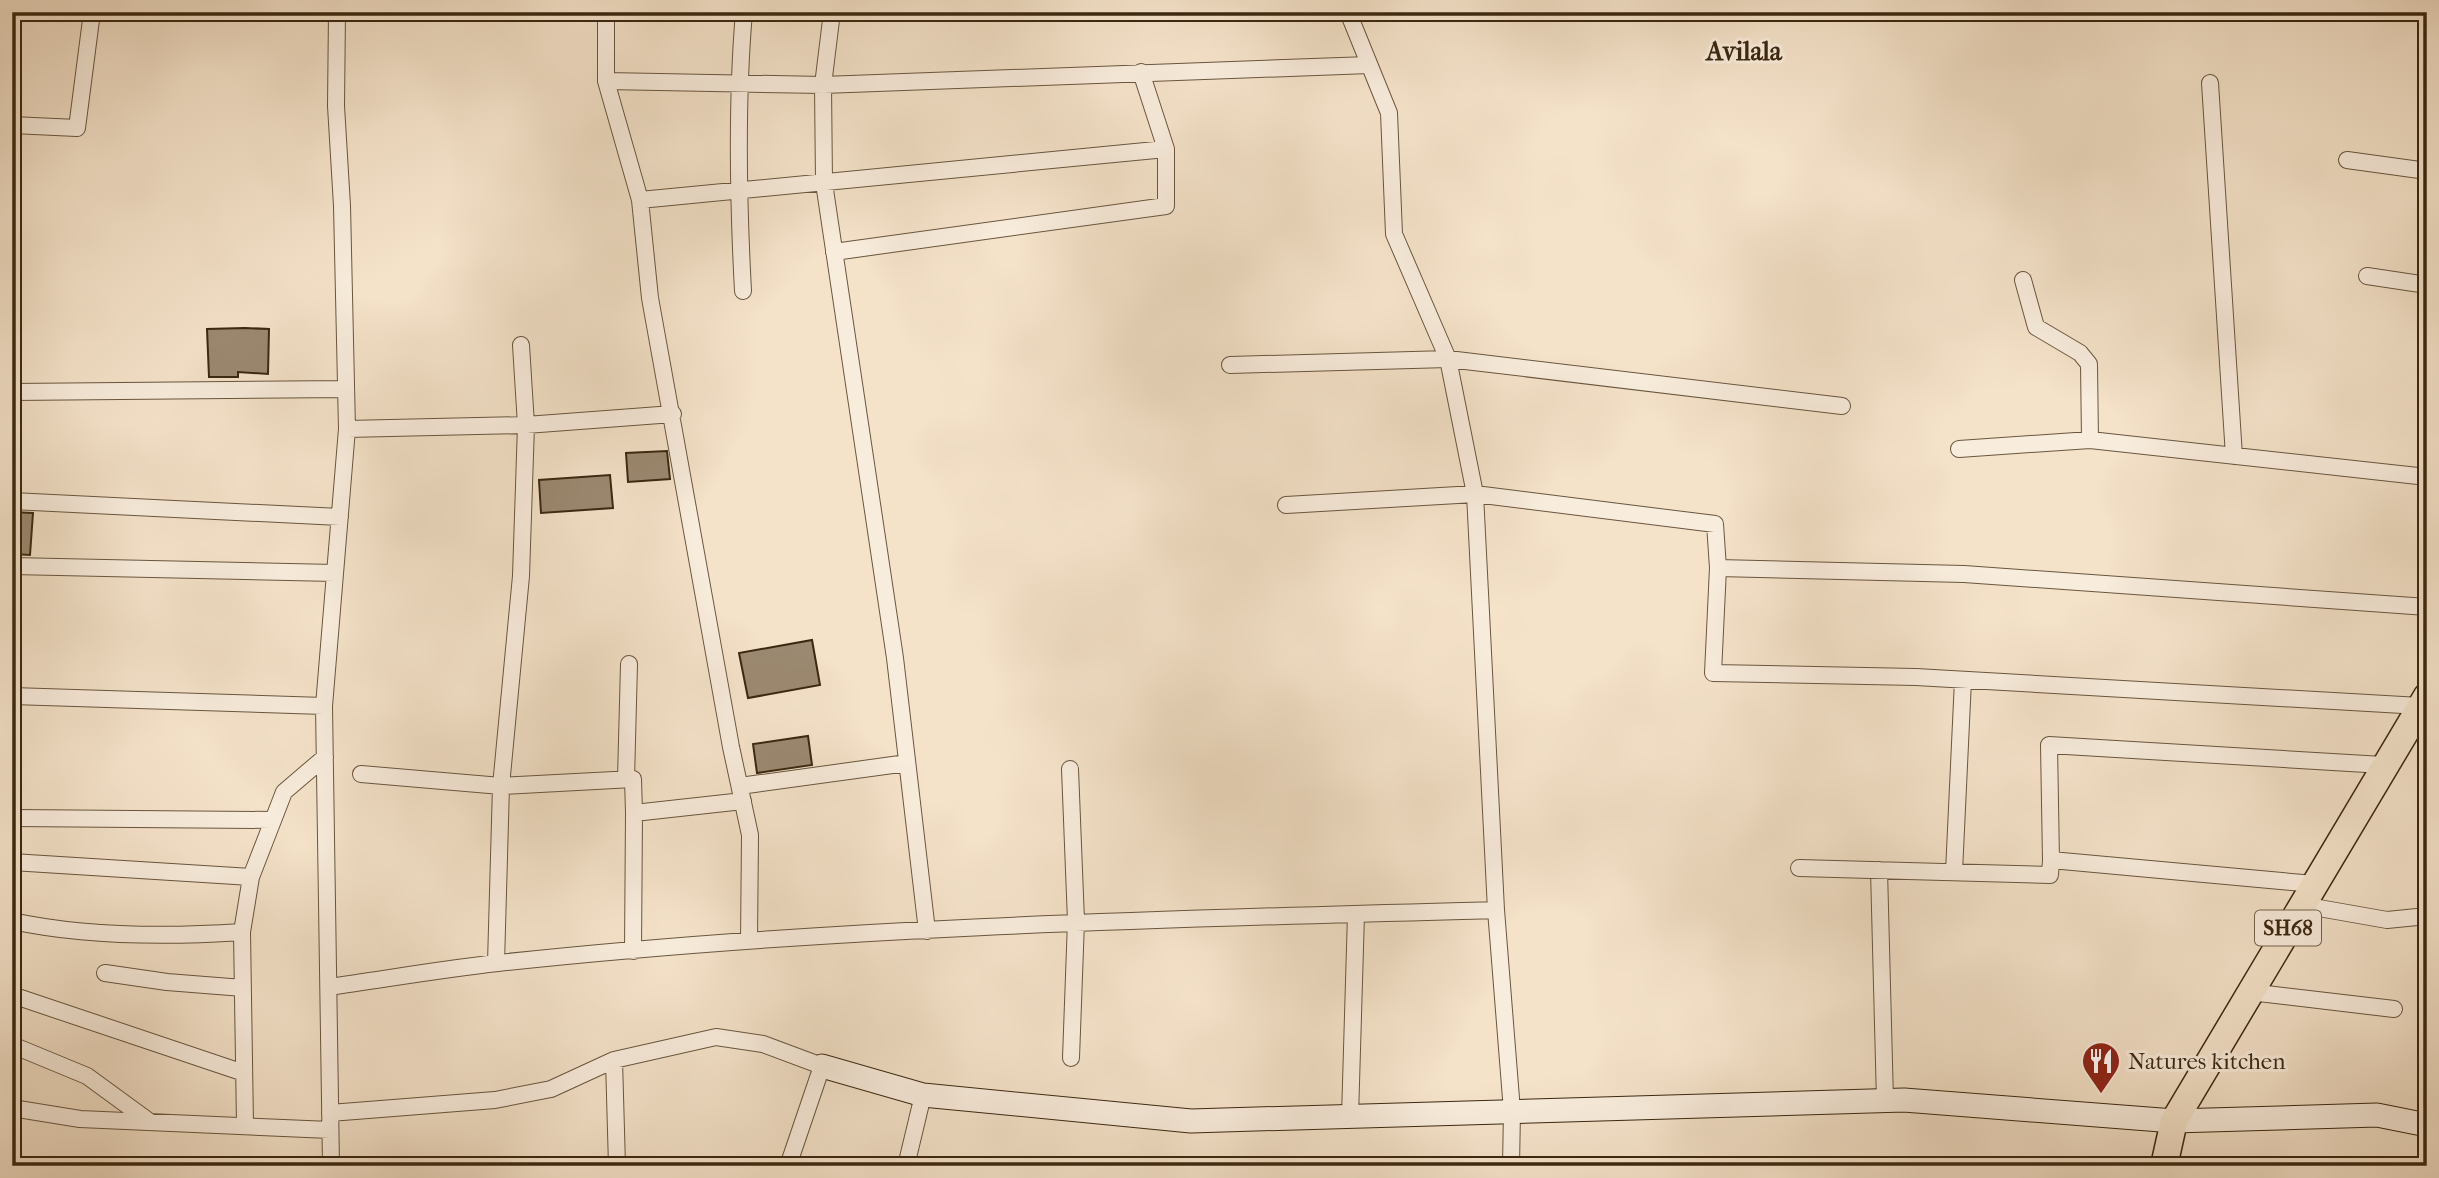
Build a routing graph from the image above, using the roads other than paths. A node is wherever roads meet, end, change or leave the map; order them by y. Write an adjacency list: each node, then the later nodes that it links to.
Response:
1 (92, 12): 13 (street)
2 (337, 12): 28 (street)
3 (606, 12): 9 (street)
4 (744, 12): 10 (street)
5 (832, 12): 12 (street)
6 (1348, 12): 7 (street)
7 (1369, 65): 8 (street); 26 (street)
8 (1141, 72): 12 (street); 14 (street)
9 (606, 81): 10 (street); 19 (street)
10 (738, 82): 12 (street); 18 (street)
11 (2210, 83): 36 (street)
12 (823, 85): 17 (street)
13 (12, 125)
14 (1166, 149): 17 (street); 20 (street)
15 (2347, 160): 16 (street)
16 (2427, 171)
17 (824, 183): 18 (street); 20 (street)
18 (738, 191): 19 (street); 24 (street)
19 (640, 200): 31 (street)
20 (834, 252): 52 (street)
21 (2367, 276): 23 (street)
22 (2022, 280): 34 (street)
23 (2427, 285)
24 (743, 291)
25 (521, 345): 32 (street)
26 (1448, 359): 27 (street); 30 (street); 38 (street)
27 (1230, 365)
28 (346, 389): 29 (street); 33 (street)
29 (12, 392)
30 (1842, 406)
31 (673, 414): 32 (street); 58 (street)
32 (526, 425): 33 (street); 57 (street)
33 (347, 429): 41 (street)
34 (2090, 440): 35 (street); 36 (street)
35 (1959, 449)
36 (2234, 456): 37 (street)
37 (2427, 477)
38 (1475, 494): 40 (street); 43 (street); 69 (street)
39 (12, 501): 41 (street)
40 (1286, 505)
41 (340, 517): 44 (street)
42 (12, 566): 44 (street)
43 (1718, 568): 45 (street); 47 (street)
44 (335, 573): 50 (street)
45 (2427, 607)
46 (629, 664): 56 (street)
47 (1963, 680): 49 (street); 66 (street)
48 (12, 696): 50 (street)
49 (2423, 701): 53 (main road, SH68)
50 (324, 706): 51 (street)
51 (325, 757): 61 (street); 81 (street)
52 (907, 763): 58 (street); 74 (street)
53 (2383, 765): 62 (street); 68 (main road, SH68)
54 (1070, 769): 73 (street)
55 (361, 774): 57 (street)
56 (626, 779): 57 (street); 59 (street)
57 (501, 786): 78 (street)
58 (741, 793): 59 (street); 76 (street)
59 (634, 813): 77 (street)
60 (12, 818): 61 (street)
61 (272, 820): 67 (street)
62 (2052, 860): 66 (street); 68 (street)
63 (12, 862): 67 (street)
64 (1799, 868): 65 (street)
65 (1880, 870): 66 (street); 91 (street)
66 (1954, 872)
67 (251, 877): 75 (street)
68 (2308, 894): 71 (street); 82 (main road, SH68)
69 (1496, 910): 70 (street); 93 (street)
70 (1356, 914): 73 (street); 95 (street)
71 (2427, 916)
72 (12, 921): 75 (street)
73 (1076, 921): 74 (street); 86 (street)
74 (927, 931): 76 (street)
75 (242, 932): 80 (street)
76 (749, 941): 77 (street)
77 (633, 951): 78 (street)
78 (496, 963): 81 (street)
79 (105, 973): 80 (street)
80 (243, 988): 89 (street)
81 (330, 988): 94 (street)
82 (2250, 992): 84 (street); 96 (main road, SH68)
83 (12, 996): 89 (street)
84 (2394, 1009)
85 (12, 1045): 97 (street)
86 (1071, 1058)
87 (614, 1060): 88 (street); 94 (street); 102 (street)
88 (822, 1066): 90 (street); 103 (street)
89 (244, 1073): 98 (street)
90 (923, 1096): 95 (street); 104 (street)
91 (1885, 1101): 93 (street); 96 (street)
92 (12, 1108): 97 (street)
93 (1512, 1111): 95 (street); 105 (street)
94 (330, 1113): 100 (street)
95 (1350, 1116)
96 (2174, 1121): 99 (street); 106 (main road, SH68)
97 (150, 1122): 98 (street)
98 (245, 1125): 100 (street)
99 (2427, 1125)
100 (330, 1130): 101 (street)
101 (331, 1166)
102 (617, 1166)
103 (788, 1166)
104 (906, 1166)
105 (1511, 1166)
106 (2164, 1166)

